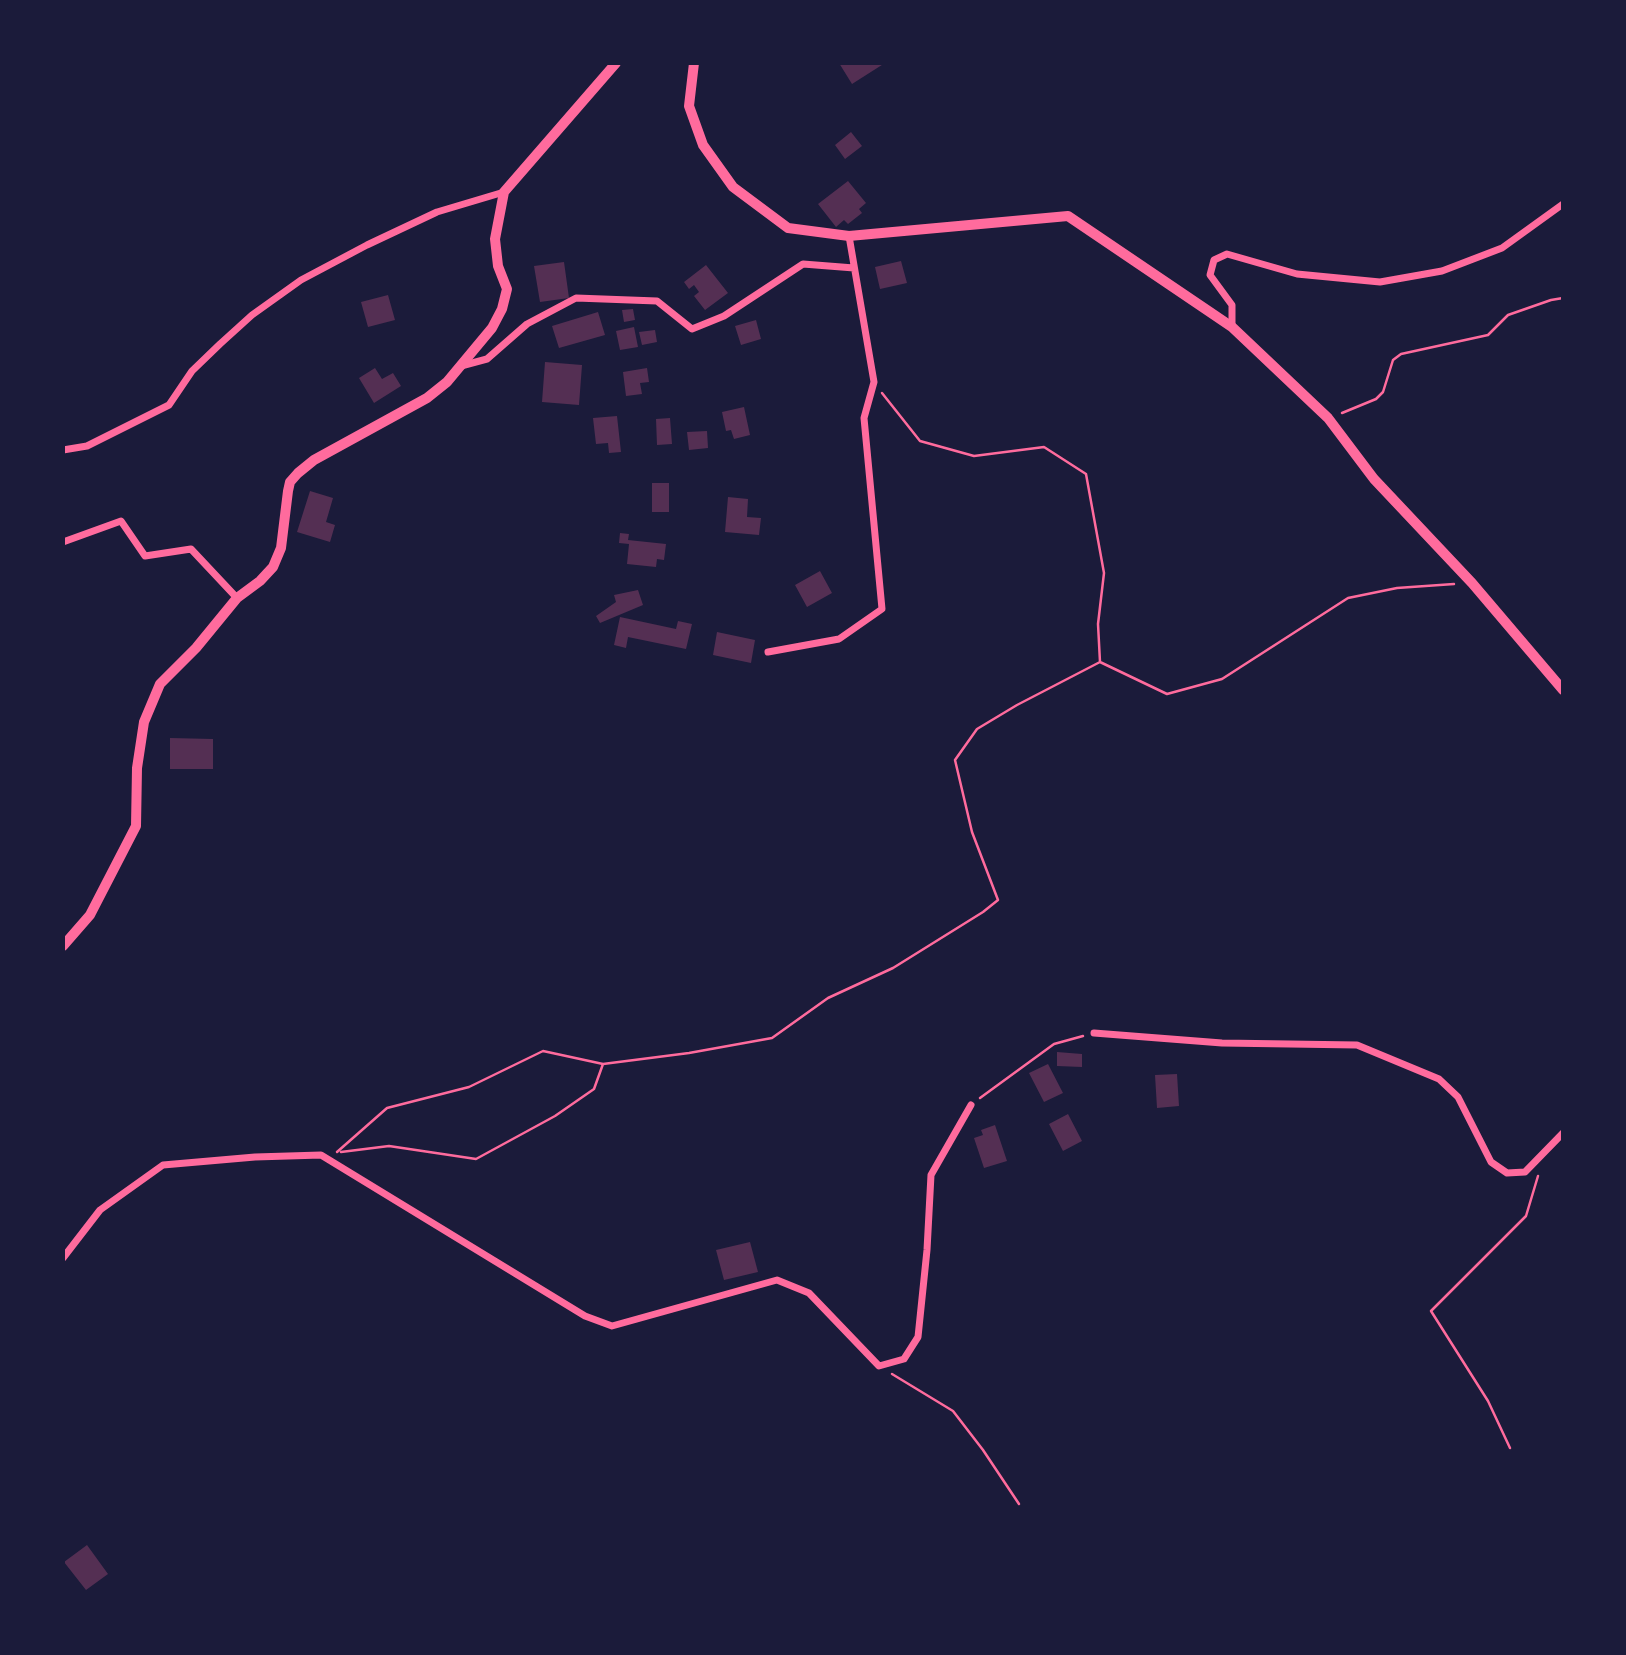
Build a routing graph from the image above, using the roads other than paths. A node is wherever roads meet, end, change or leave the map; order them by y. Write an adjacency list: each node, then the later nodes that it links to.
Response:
1 (616, 63): 3 (street)
2 (694, 63): 5 (street)
3 (504, 192): 8 (street); 9 (street)
4 (1563, 204): 7 (street)
5 (849, 236): 6 (street); 7 (street)
6 (854, 268): 8 (street); 12 (street)
7 (1232, 327): 13 (street)
8 (461, 366): 11 (street)
9 (63, 450)
10 (63, 542): 11 (street)
11 (237, 598): 14 (street)
12 (768, 652)
13 (1563, 690)
14 (63, 946)
15 (1094, 1033): 17 (street)
16 (971, 1105): 18 (street)
17 (1563, 1133)
18 (63, 1258)

